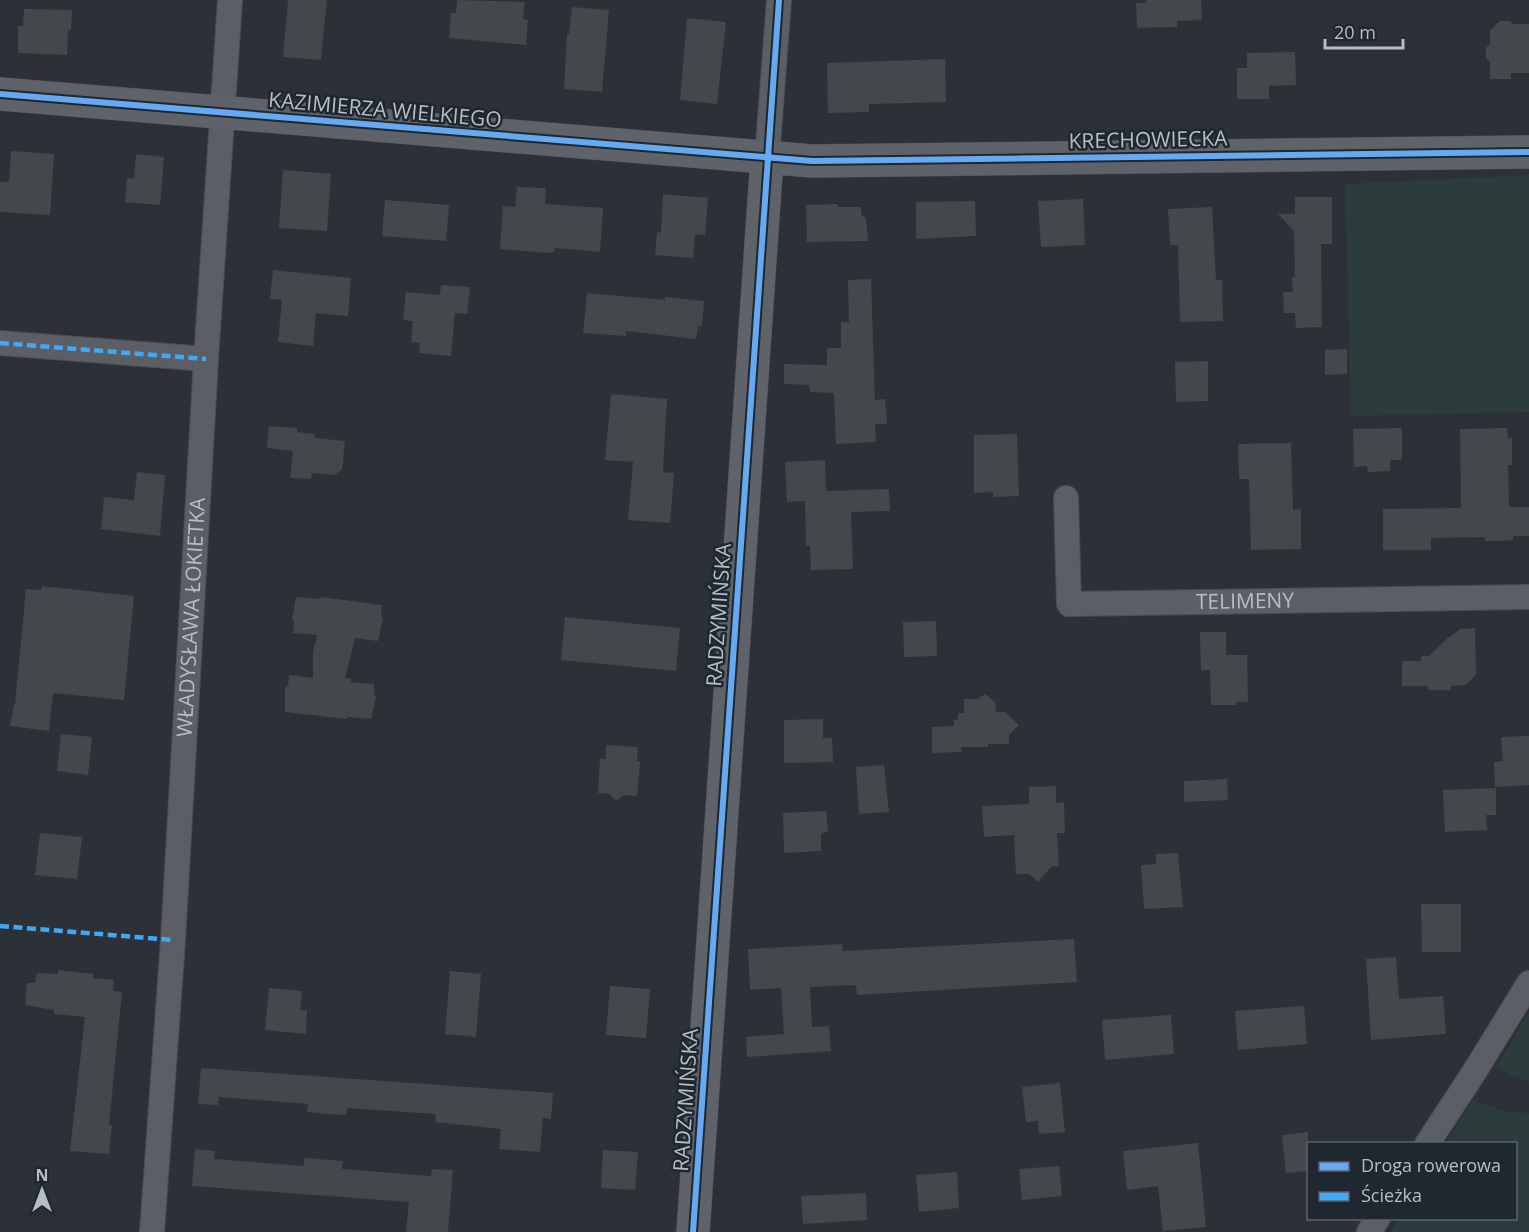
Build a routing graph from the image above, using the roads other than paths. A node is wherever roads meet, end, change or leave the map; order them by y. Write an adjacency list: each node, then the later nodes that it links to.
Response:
1 (230, 0): 4 (street, WŁADYSŁAWA ŁOKIETKA)
2 (779, 0): 6 (street, RADZYMIŃSKA)
3 (0, 94): 4 (street, KAZIMIERZA WIELKIEGO)
4 (222, 112): 6 (street, KAZIMIERZA WIELKIEGO); 8 (street, WŁADYSŁAWA ŁOKIETKA)
5 (1529, 152): 6 (street, KRECHOWIECKA)
6 (767, 158): 14 (street, RADZYMIŃSKA)
7 (0, 344): 8 (street)
8 (206, 359): 13 (street, WŁADYSŁAWA ŁOKIETKA)
9 (1066, 498): 10 (street, TELIMENY)
10 (1529, 597)
11 (1529, 983): 12 (street)
12 (1428, 1142)
13 (152, 1232)
14 (693, 1232)

